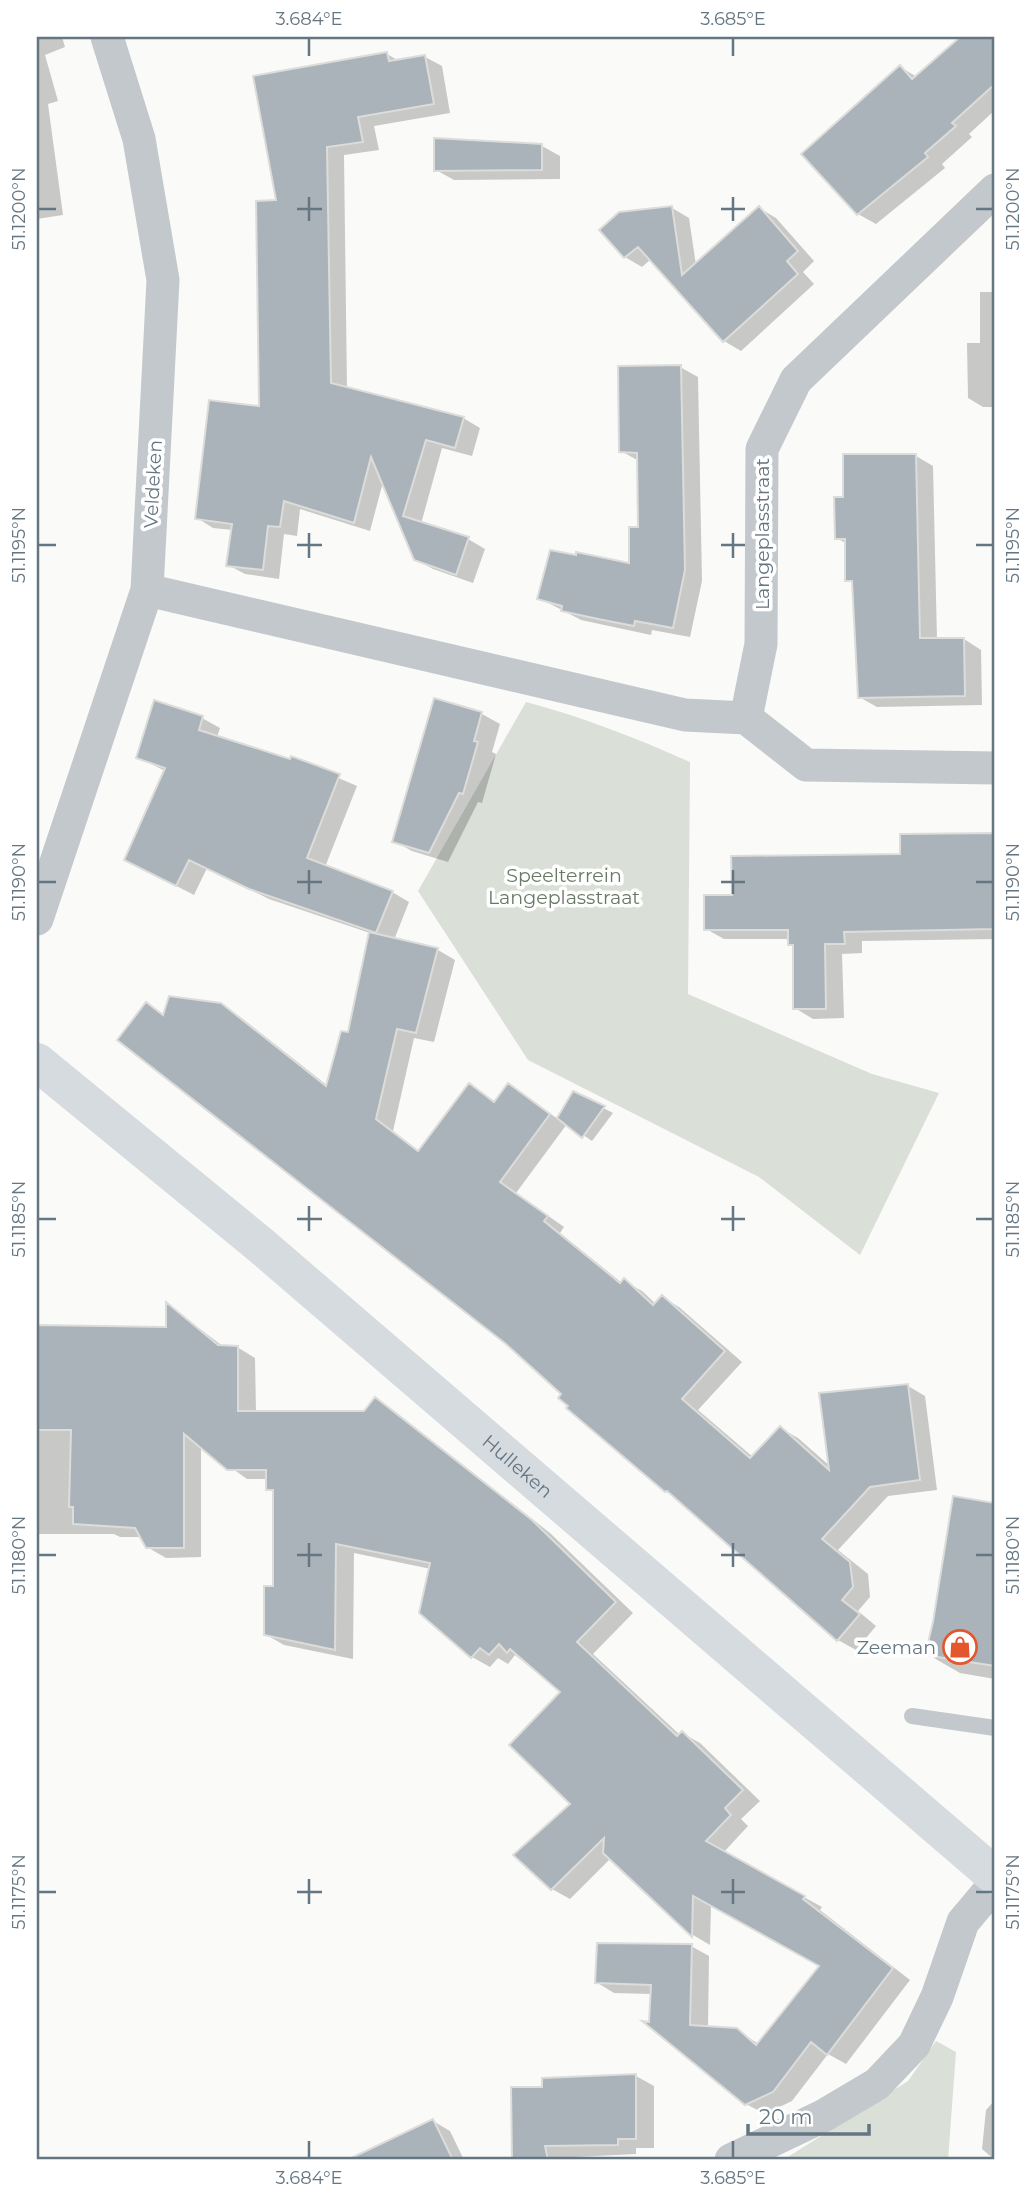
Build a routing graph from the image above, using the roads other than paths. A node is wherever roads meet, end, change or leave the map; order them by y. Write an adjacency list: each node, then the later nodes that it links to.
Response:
1 (107, 37): 3 (street, Veldeken)
2 (995, 190): 4 (street, Langeplasstraat)
3 (147, 590): 4 (street); 6 (street, Veldeken)
4 (746, 718): 5 (street)
5 (995, 768)
6 (37, 919)
7 (37, 1062): 10 (main road, Hulleken)
8 (912, 1716): 9 (lane)
9 (995, 1728)
10 (995, 1876)
11 (995, 1884): 12 (street)
12 (731, 2160)

